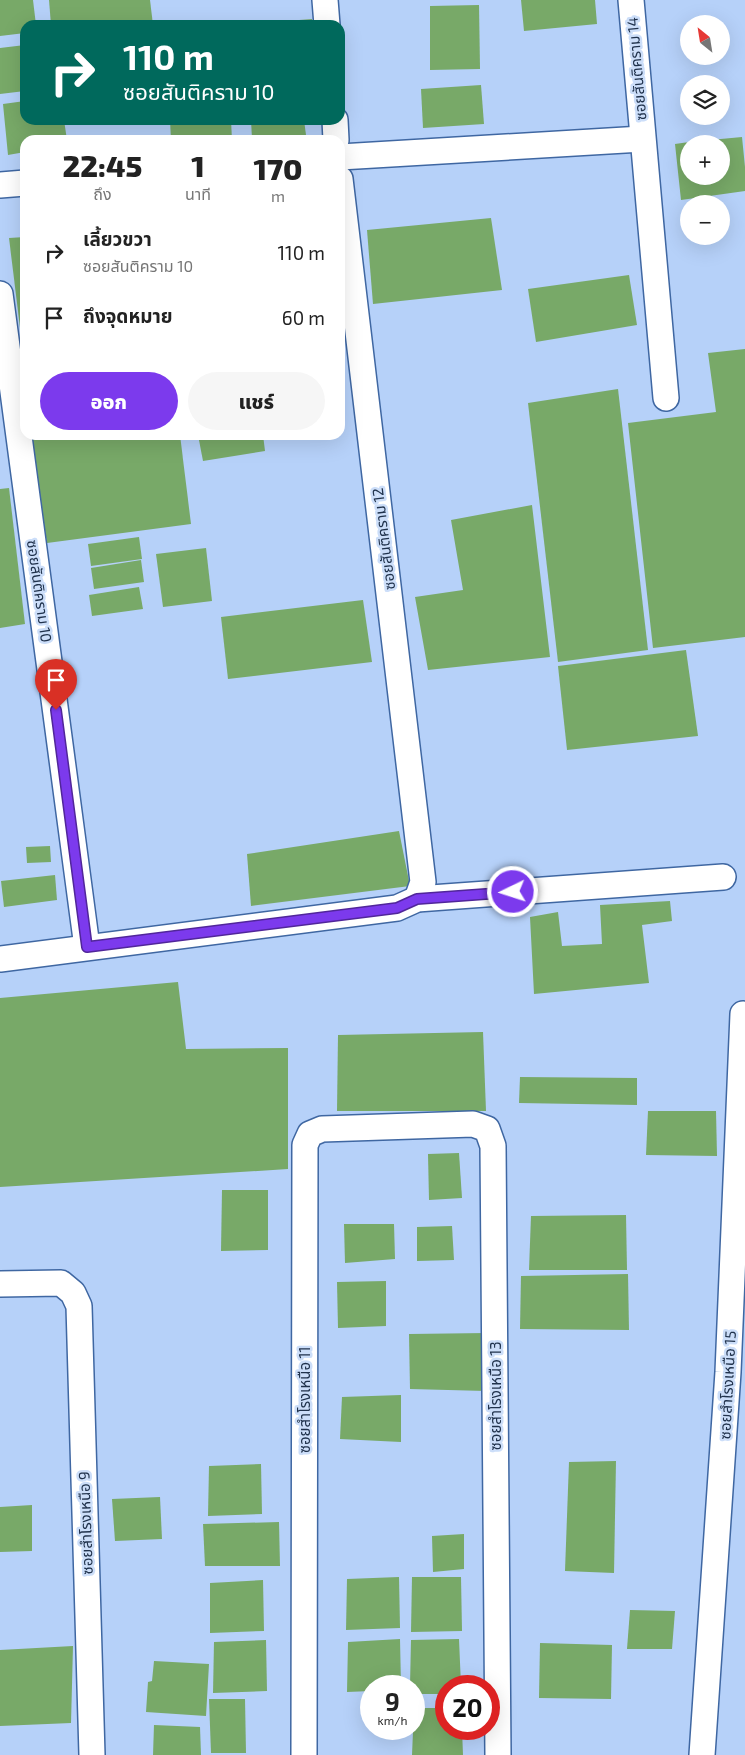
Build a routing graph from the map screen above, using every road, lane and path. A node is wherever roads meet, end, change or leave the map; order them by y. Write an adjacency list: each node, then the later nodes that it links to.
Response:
1 (325, 0): 3 (street)
2 (631, 0): 4 (street, ซอยสันติคราม 14)
3 (327, 20)
4 (642, 139): 5 (street); 10 (street, ซอยสันติคราม 14)
5 (345, 157)
6 (20, 183): 7 (street)
7 (0, 185)
8 (345, 221): 12 (street, ซอยสันติคราม 12)
9 (0, 294): 13 (street, ซอยสันติคราม 10)
10 (666, 398)
11 (723, 877): 12 (street)
12 (417, 899): 13 (street)
13 (87, 947): 14 (street)
14 (0, 959)
15 (743, 1014): 21 (street, ซอยสำโรงเหนือ 15)
16 (398, 1126): 19 (street, ซอยสำโรงเหนือ 11); 20 (street, ซอยสำโรงเหนือ 13)
17 (0, 1284): 18 (street, ซอยสำโรงเหนือ 9)
18 (92, 1755)
19 (304, 1755)
20 (498, 1755)
21 (702, 1755)

